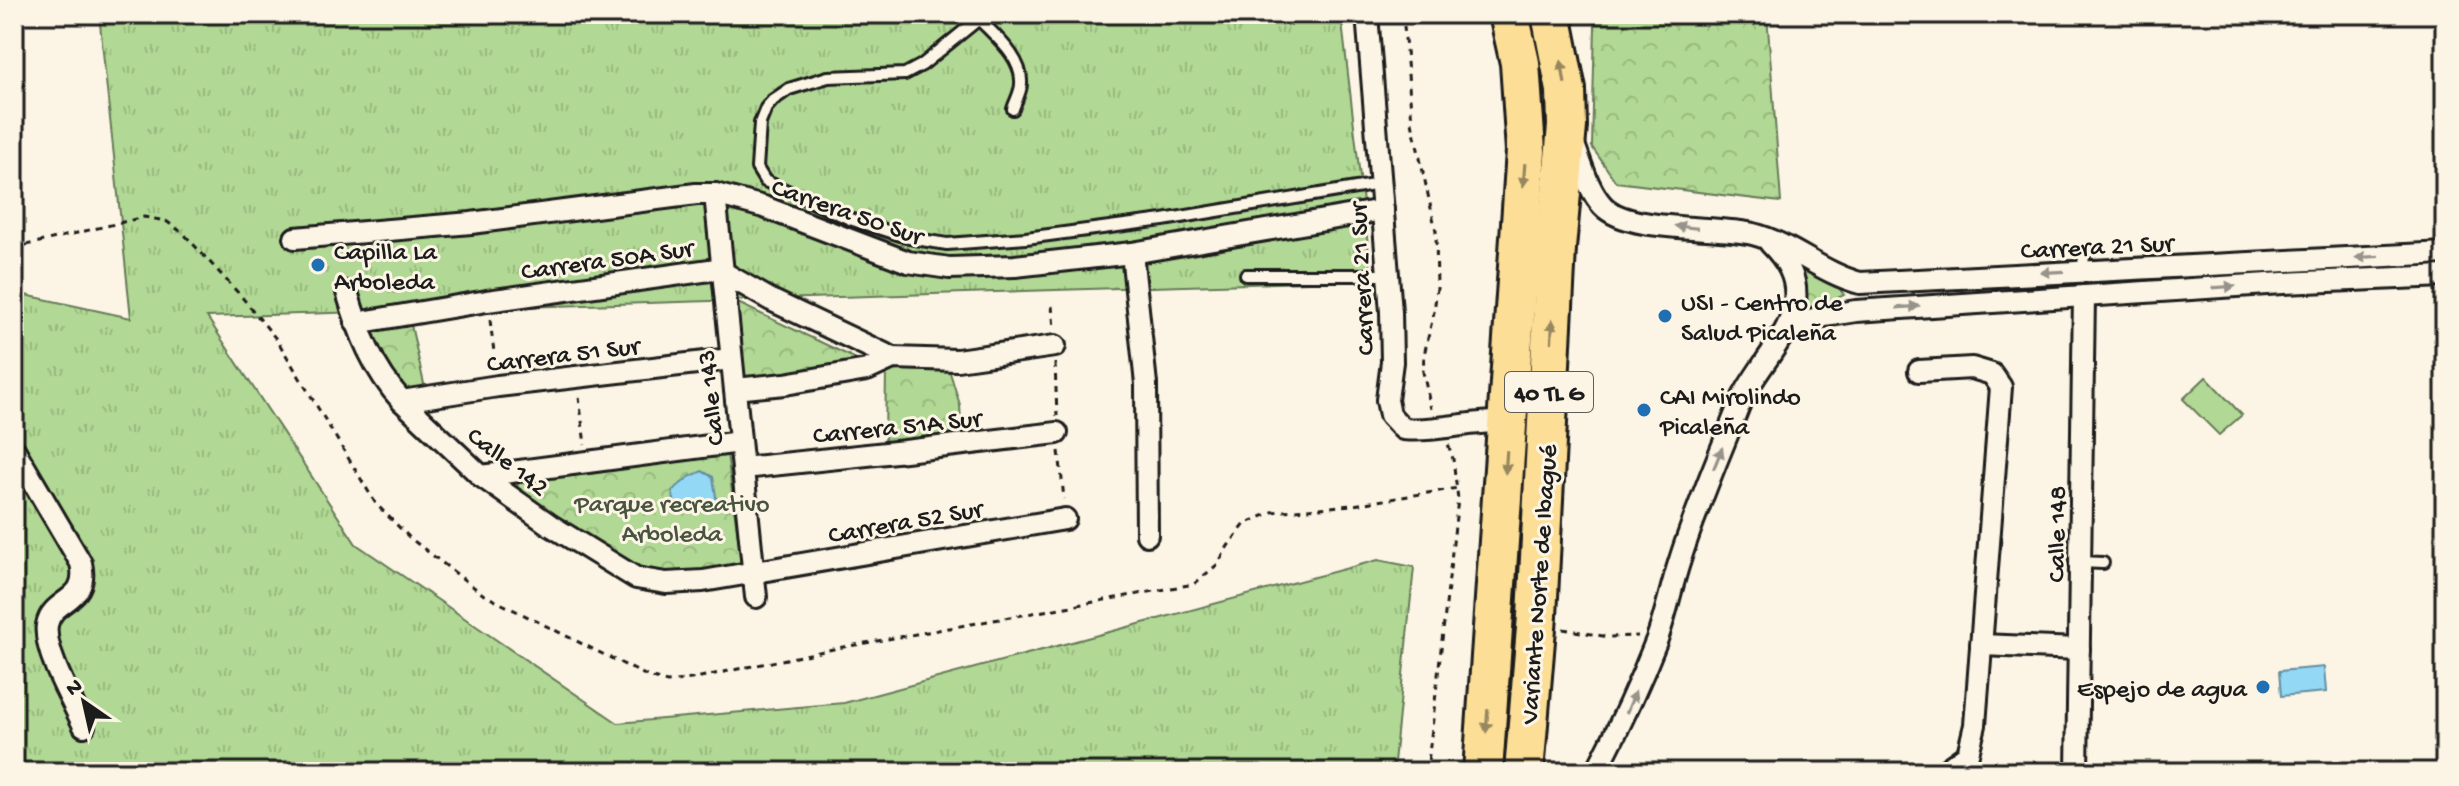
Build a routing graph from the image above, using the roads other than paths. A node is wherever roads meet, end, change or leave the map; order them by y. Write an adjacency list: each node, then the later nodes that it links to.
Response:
1 (1367, 14): 7 (street, Carrera 21 Sur)
2 (1509, 14): 32 (highway, Variante Norte de Ibagué / 40 TL G, one-way to 32)
3 (1551, 14): 6 (highway, Variante Norte de Ibagué / 40 TL G, one-way to 3)
4 (982, 17): 5 (lane); 7 (lane)
5 (1013, 109)
6 (1567, 126): 10 (street, Carrera 21 Sur, one-way to 6); 49 (highway, Variante Norte de Ibagué / 40 TL G, one-way to 6)
7 (1380, 184): 9 (street, Carrera 21 Sur)
8 (715, 194): 11 (street, Carrera 50 Sur); 12 (street, Carrera 50 Sur); 15 (street, Calle 143)
9 (1383, 210): 12 (street, Carrera 50 Sur); 17 (street, Carrera 21 Sur)
10 (1763, 237): 19 (street, Carrera 21 Sur); 25 (street, Carrera 21 Sur)
11 (295, 238)
12 (1132, 253): 39 (street)
13 (2445, 253): 14 (street, Carrera 21 Sur, one-way to 14)
14 (2168, 268): 19 (street, Carrera 21 Sur, one-way to 19); 20 (street)
15 (723, 271): 24 (street, Carrera 50A Sur); 27 (street, Carrera 50A Sur); 28 (street, Calle 143)
16 (1246, 275): 17 (lane)
17 (1388, 275): 32 (street, Carrera 21 Sur)
18 (2445, 276): 20 (street, Carrera 21 Sur, one-way to 18)
19 (1860, 283): 23 (street)
20 (2171, 291): 22 (street, Carrera 21 Sur)
21 (347, 292): 24 (street, Calle 142)
22 (2084, 296): 23 (street, Carrera 21 Sur, one-way to 22); 40 (street, Calle 148)
23 (1856, 311): 25 (street, Carrera 21 Sur)
24 (356, 323): 31 (street, Calle 142)
25 (1780, 337): 47 (street, Carrera 21 Sur, one-way to 25)
26 (1055, 346): 27 (street)
27 (893, 358): 30 (street)
28 (731, 359): 30 (street, Calle 143); 31 (street, Carrera 51 Sur)
29 (1919, 371): 44 (street)
30 (735, 389): 34 (street, Calle 143)
31 (402, 401): 37 (street, Calle 142)
32 (1509, 422): 48 (highway, Variante Norte de Ibagué / 40 TL G, one-way to 48)
33 (1057, 433): 36 (street, Carrera 51A Sur)
34 (740, 442): 36 (street, Calle 143); 37 (street)
35 (14, 449): 46 (street)
36 (743, 468): 42 (street, Calle 143)
37 (481, 476): 42 (street, Calle 142)
38 (1065, 519): 42 (street, Carrera 52 Sur)
39 (1147, 535)
40 (2080, 562): 41 (lane); 45 (street, Calle 148)
41 (2103, 563)
42 (753, 572): 43 (street, Calle 143)
43 (756, 597)
44 (1981, 645): 45 (street); 50 (street)
45 (2079, 649): 51 (street, Calle 148)
46 (84, 726)
47 (1600, 768)
48 (1483, 772)
49 (1524, 772)
50 (1943, 772)
51 (2077, 772)

